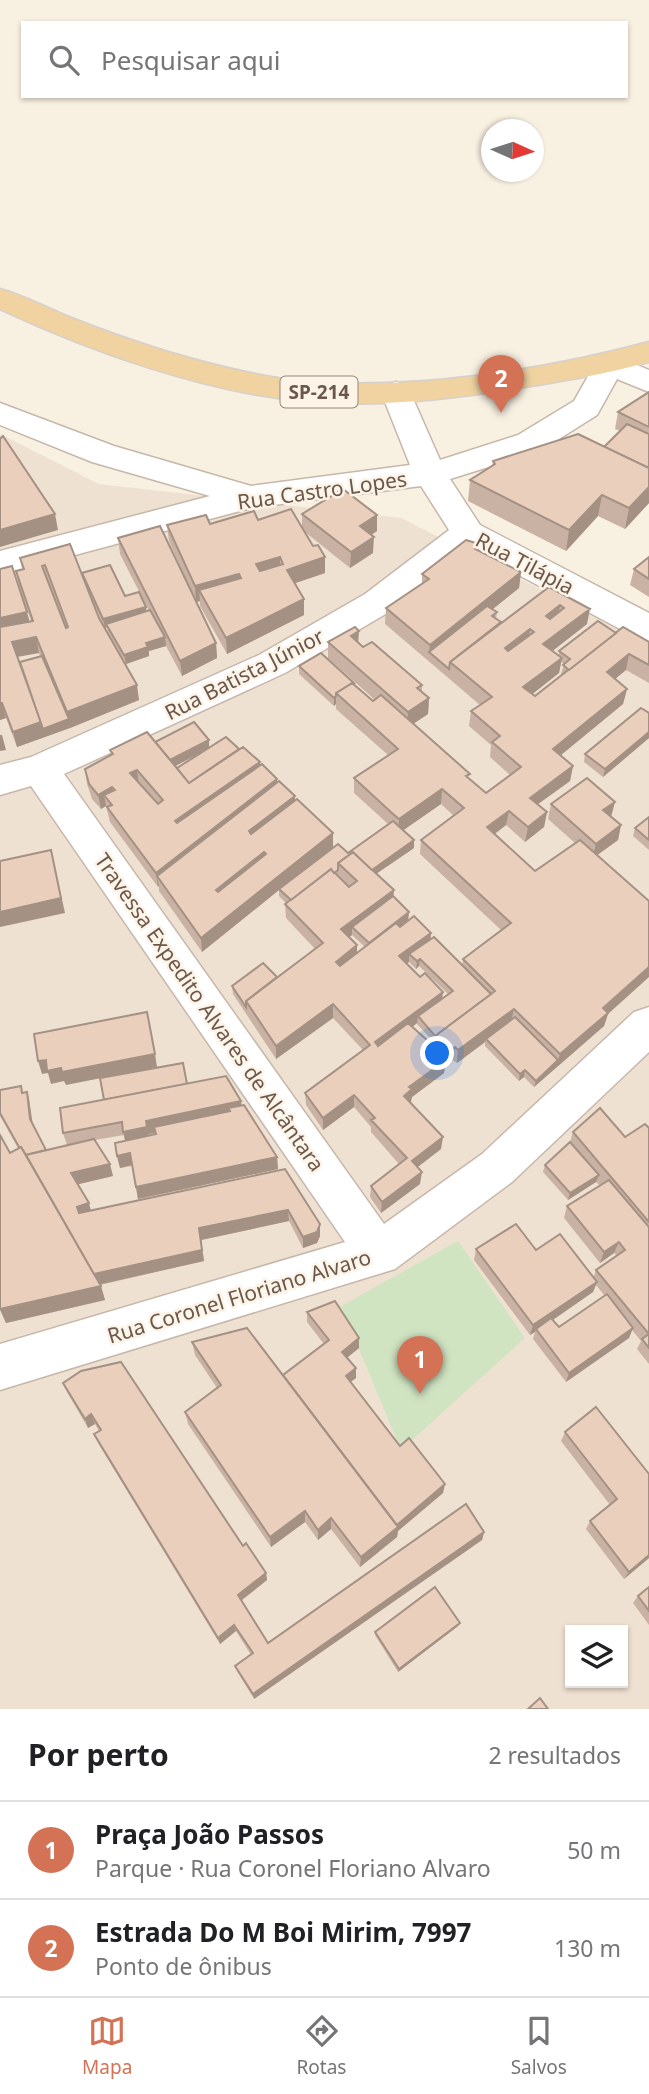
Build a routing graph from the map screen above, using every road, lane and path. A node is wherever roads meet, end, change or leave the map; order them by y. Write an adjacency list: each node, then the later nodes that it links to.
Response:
1 (0, 298): 5 (main road, SP-214)
2 (649, 352): 3 (main road, SP-214)
3 (610, 364): 4 (street); 5 (main road, SP-214); 7 (street, Rua Castro Lopes)
4 (649, 382)
5 (396, 392): 7 (street, Rua Tilápia)
6 (0, 413): 8 (street)
7 (430, 474): 8 (street, Rua Castro Lopes); 9 (street, Rua Tilápia)
8 (251, 498): 10 (street, Rua Castro Lopes)
9 (468, 533): 11 (street, Rua Tilápia); 12 (street, Rua Batista Júnior)
10 (0, 562)
11 (649, 629)
12 (40, 769): 13 (street, Rua Batista Júnior); 15 (street, Travessa Expedito Alvares de Alcântara)
13 (0, 780)
14 (649, 1025): 15 (street, Rua Coronel Floriano Alvaro)
15 (379, 1254): 16 (street, Rua Coronel Floriano Alvaro)
16 (0, 1367)

